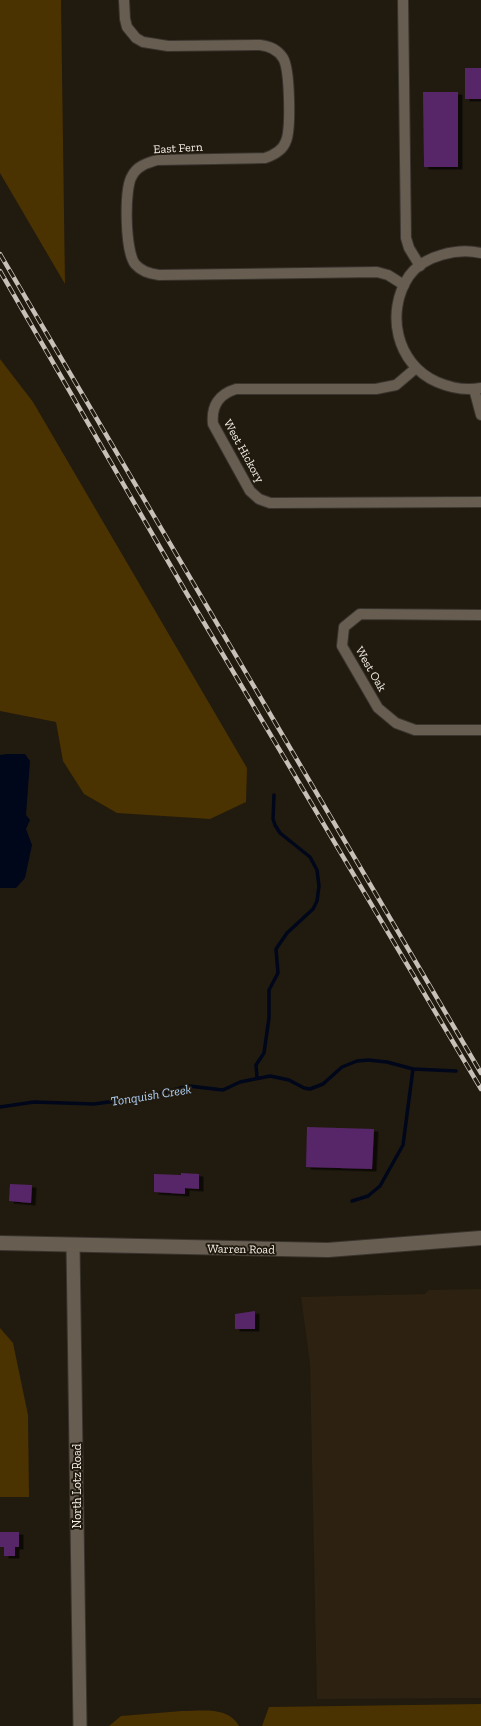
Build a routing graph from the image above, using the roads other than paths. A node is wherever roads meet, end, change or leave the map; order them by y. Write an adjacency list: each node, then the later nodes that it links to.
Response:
1 (124, 0): 5 (street, East Fern)
2 (403, 0): 4 (street)
3 (481, 253): 4 (street)
4 (420, 266): 5 (street)
5 (404, 285): 6 (street)
6 (416, 368): 7 (street); 9 (street, West Hickory)
7 (478, 388): 8 (street)
8 (481, 415)
9 (481, 502)
10 (481, 615): 11 (street, West Oak)
11 (481, 730)
12 (481, 1238): 14 (main road, Warren Road)
13 (0, 1243): 14 (main road, Warren Road)
14 (73, 1245): 15 (street, North Lotz Road)
15 (80, 1726)

